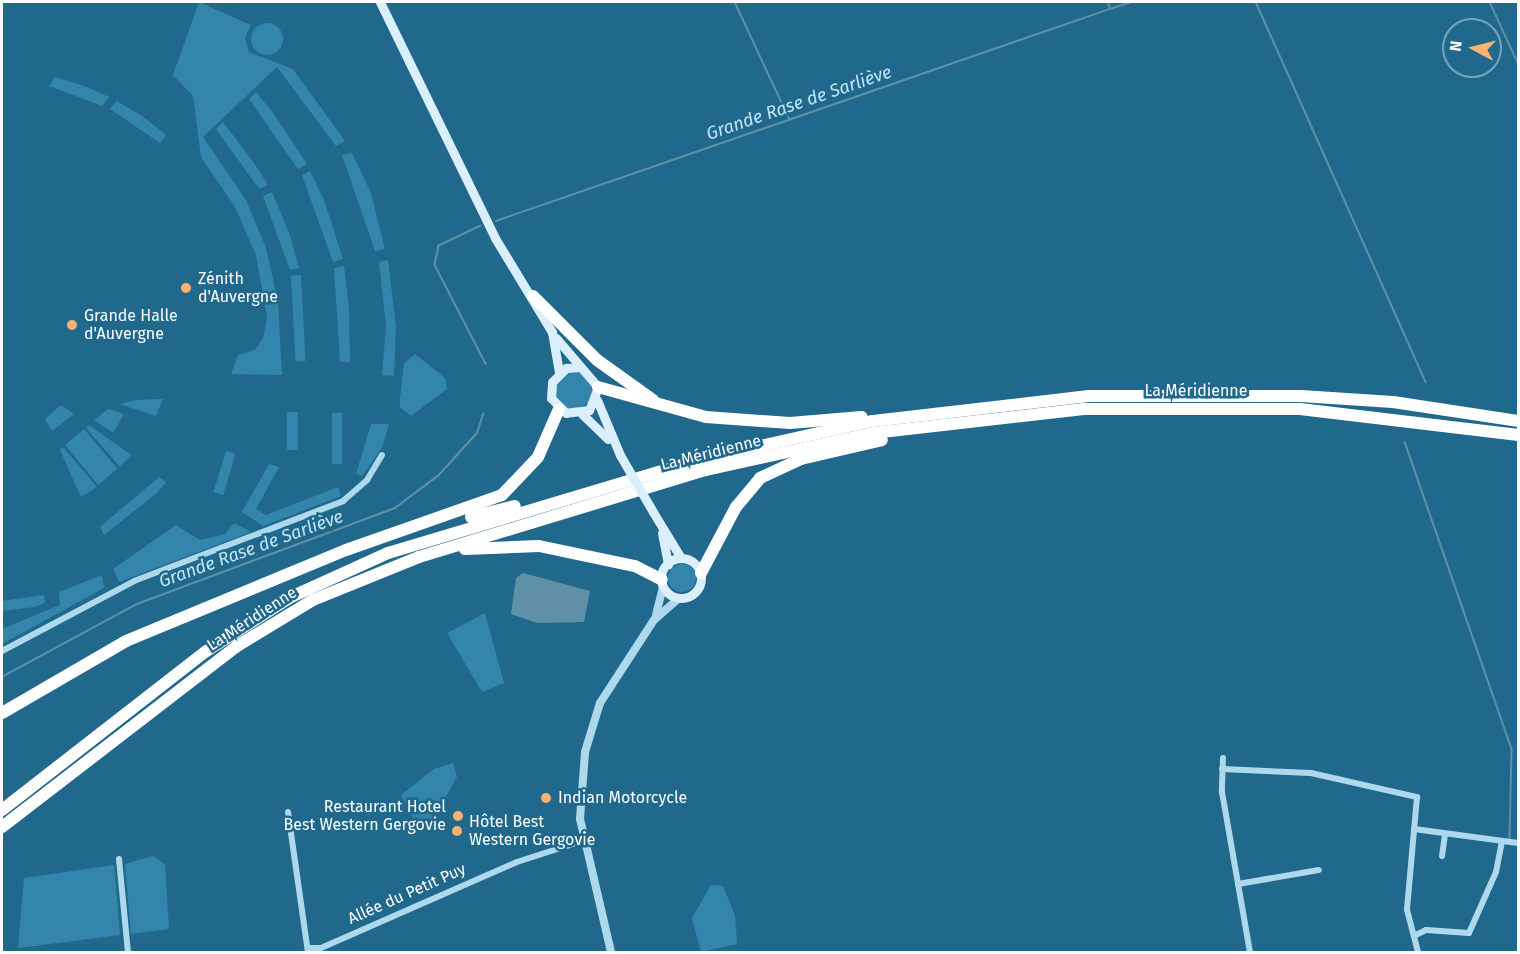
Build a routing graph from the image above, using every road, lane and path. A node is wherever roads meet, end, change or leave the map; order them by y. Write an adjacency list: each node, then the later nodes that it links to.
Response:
1 (380, 2): 2 (main road)
2 (533, 296): 3 (main road); 11 (highway)
3 (552, 332): 4 (main road); 5 (main road)
4 (580, 367): 5 (main road); 6 (main road)
5 (559, 372): 7 (main road)
6 (598, 392): 8 (main road); 11 (highway); 17 (main road)
7 (559, 410): 8 (main road); 23 (highway)
8 (582, 414): 17 (main road)
9 (911, 415): 10 (highway, La Méridienne); 11 (highway); 18 (highway, La Méridienne)
10 (1491, 416): 12 (highway); 14 (highway, La Méridienne)
11 (706, 417)
12 (1518, 417)
13 (980, 419): 15 (highway, La Méridienne); 20 (highway, La Méridienne); 24 (highway)
14 (1518, 421)
15 (1518, 436)
16 (382, 455): 28 (street)
17 (620, 455): 19 (main road, bridge)
18 (564, 499): 23 (highway); 32 (highway, La Méridienne)
19 (661, 528): 21 (main road); 22 (main road)
20 (419, 557): 25 (highway); 34 (highway, La Méridienne)
21 (681, 558): 22 (main road); 24 (main road)
22 (668, 564): 25 (main road)
23 (313, 567): 29 (highway)
24 (700, 573): 26 (main road)
25 (663, 583): 26 (main road); 27 (street)
26 (679, 598): 27 (street)
27 (654, 620): 37 (street)
28 (2, 651)
29 (2, 713)
30 (1222, 758): 31 (street)
31 (1222, 769): 35 (street); 43 (street)
32 (2, 810)
33 (288, 812): 45 (street)
34 (2, 827)
35 (1414, 829): 36 (street); 44 (street)
36 (1445, 834): 38 (street); 40 (street)
37 (585, 840): 45 (street, Allée du Petit Puy); 47 (street)
38 (1502, 842): 39 (street); 44 (street)
39 (1518, 843)
40 (1442, 856)
41 (119, 860): 46 (street)
42 (1319, 870): 43 (street)
43 (1238, 884): 48 (street)
44 (1414, 936): 49 (street)
45 (308, 950)
46 (128, 952)
47 (611, 952)
48 (1250, 952)
49 (1418, 952)

